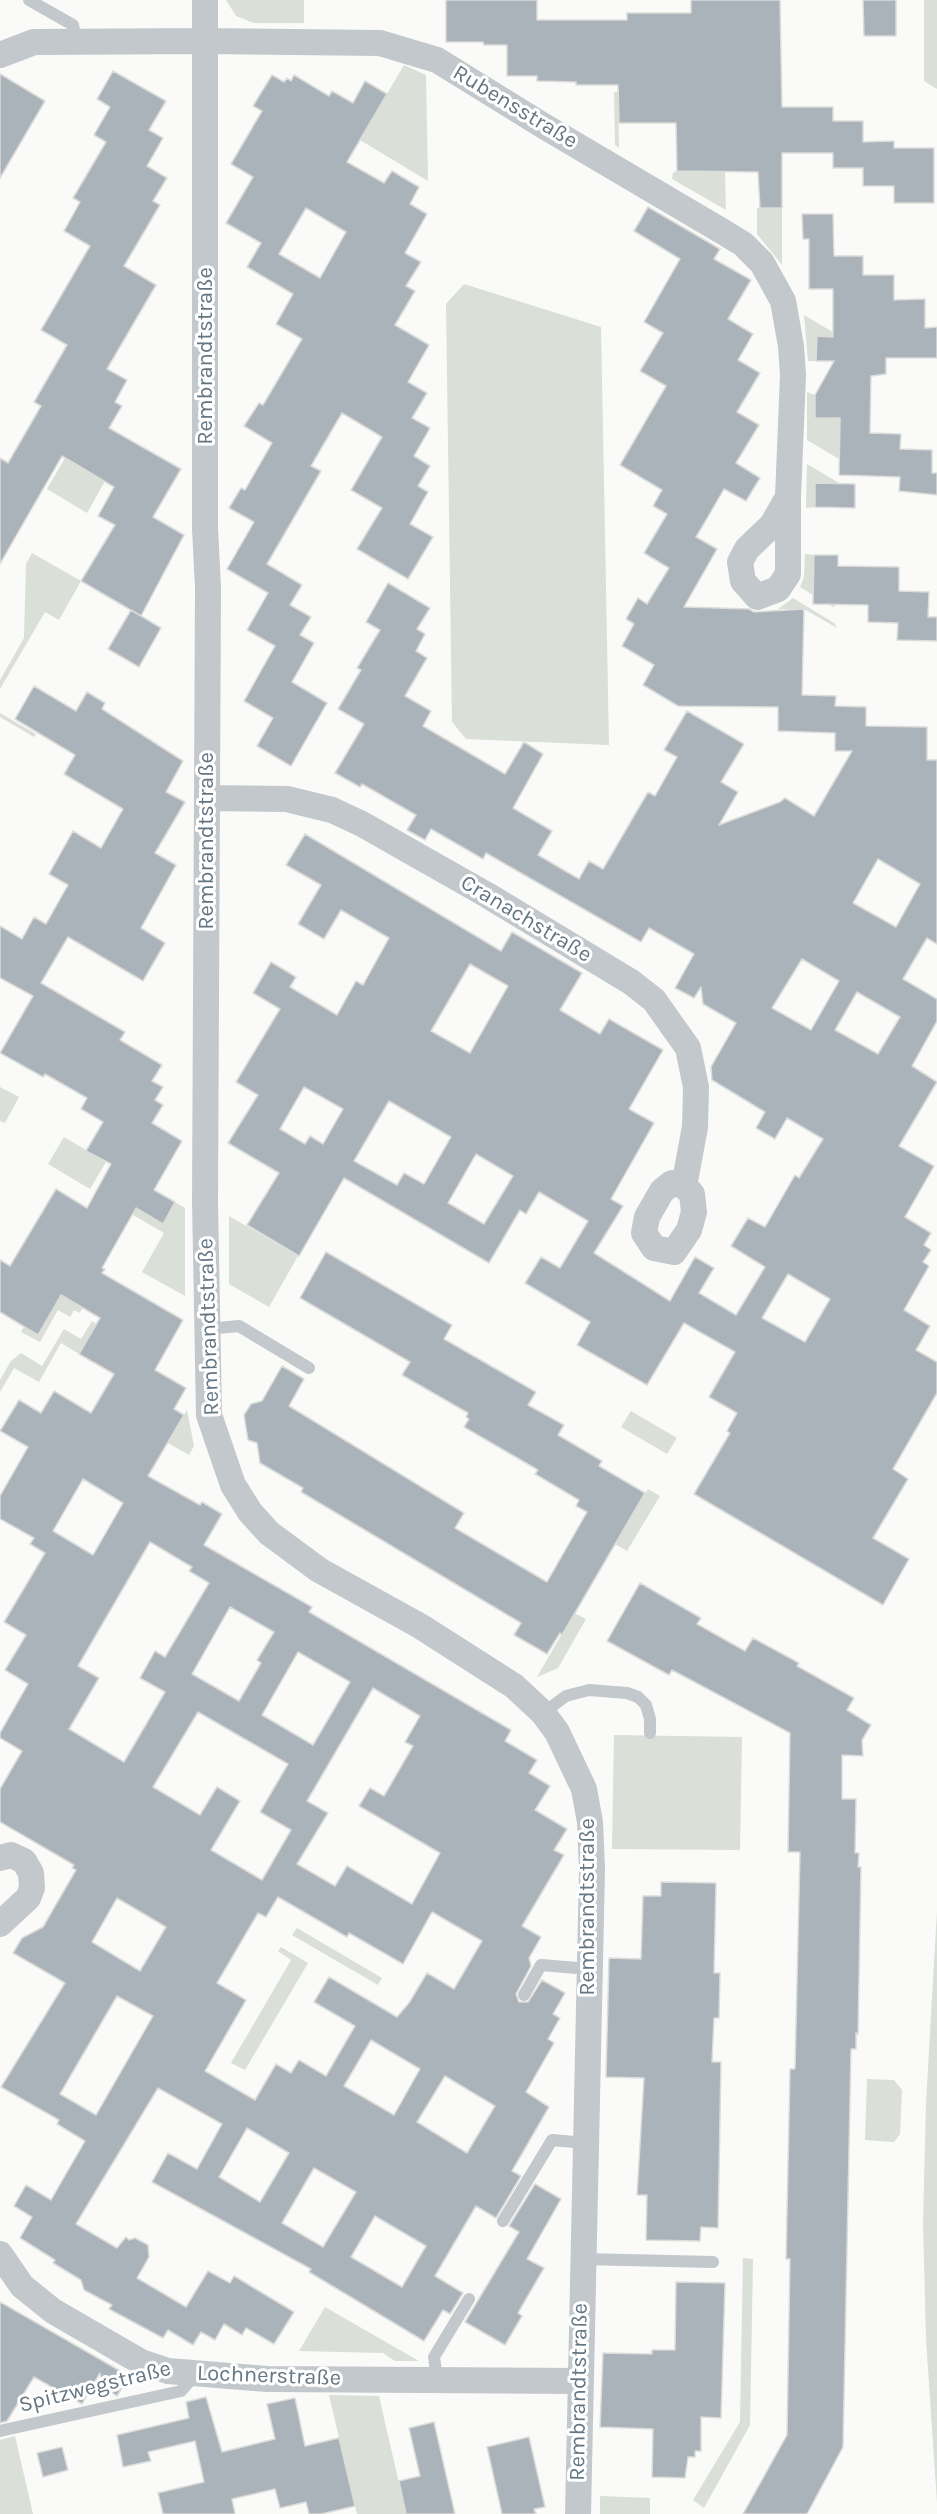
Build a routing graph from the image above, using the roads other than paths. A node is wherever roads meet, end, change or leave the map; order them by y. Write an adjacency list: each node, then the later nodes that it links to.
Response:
1 (29, 0): 3 (lane)
2 (205, 0): 4 (street, Rembrandtstraße)
3 (76, 40): 4 (street, Rubensstraße); 5 (street, Rubensstraße)
4 (205, 41): 6 (street, Rubensstraße); 7 (street, Rembrandtstraße)
5 (0, 56)
6 (788, 497)
7 (207, 798): 8 (street, Cranachstraße); 9 (street, Rembrandtstraße)
8 (684, 1186)
9 (207, 1329): 10 (lane); 11 (street, Rembrandtstraße)
10 (309, 1368)
11 (543, 1713): 12 (lane); 15 (street, Rembrandtstraße)
12 (650, 1733)
13 (0, 1857): 14 (street)
14 (0, 1924)
15 (589, 1969): 16 (lane); 17 (street, Rembrandtstraße)
16 (524, 1995)
17 (586, 2143): 18 (lane); 20 (street, Rembrandtstraße)
18 (503, 2221)
19 (0, 2254): 23 (street, Lochnerstraße)
20 (581, 2259): 21 (lane); 25 (street, Rembrandtstraße)
21 (713, 2262)
22 (469, 2299): 24 (lane)
23 (195, 2375): 24 (street, Lochnerstraße); 26 (lane, Spitzwegstraße)
24 (437, 2379): 25 (street, Lochnerstraße)
25 (579, 2380): 27 (street, Rembrandtstraße)
26 (0, 2431)
27 (578, 2514)

